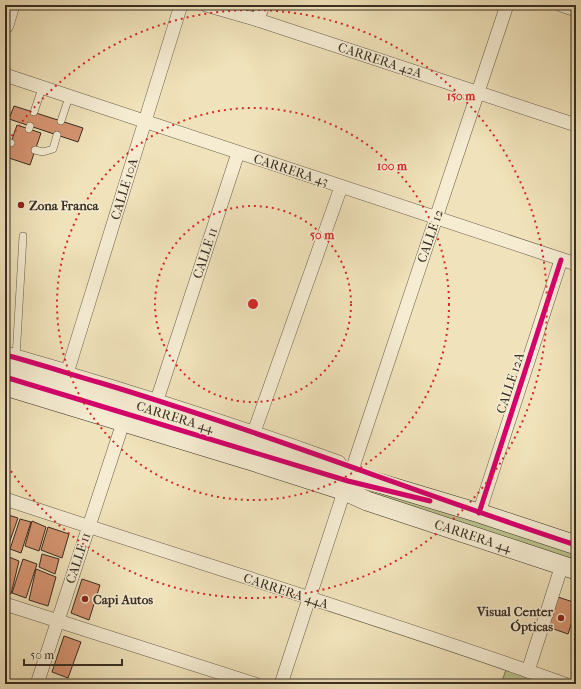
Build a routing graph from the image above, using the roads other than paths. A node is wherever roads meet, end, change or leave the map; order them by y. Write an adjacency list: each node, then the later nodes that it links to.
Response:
1 (11, 5): 9 (street)
2 (181, 5): 16 (street, CALLE 10A)
3 (206, 5): 8 (street, CARRERA 42A)
4 (263, 5): 8 (street)
5 (507, 5): 12 (street, CALLE 12)
6 (561, 5): 7 (street)
7 (576, 10)
8 (258, 20): 12 (street, CARRERA 42A)
9 (5, 25)
10 (5, 75): 11 (street, CARRERA 43)
11 (42, 88): 13 (street, CARRERA 43); 14 (lane)
12 (478, 92): 17 (street, CARRERA 42A); 22 (street, CALLE 12)
13 (69, 97): 15 (lane); 16 (street, CARRERA 43)
14 (34, 112)
15 (62, 121)
16 (145, 122): 20 (street, CARRERA 43); 27 (street, CALLE 10A)
17 (576, 125)
18 (57, 135): 19 (lane)
19 (35, 150)
20 (238, 152): 21 (street, CARRERA 43); 30 (street, CALLE 11)
21 (341, 187): 22 (street, CARRERA 43); 32 (street)
22 (436, 218): 24 (street, CARRERA 43); 33 (street, CALLE 12)
23 (23, 236): 26 (lane)
24 (561, 260): 25 (street, CARRERA 43); 37 (street, CALLE 12A)
25 (576, 264)
26 (9, 360): 27 (street); 32 (main road, CARRERA 44)
27 (67, 373): 30 (street, CARRERA 44)
28 (5, 386): 32 (main road, CARRERA 44)
29 (5, 396): 31 (main road)
30 (157, 400): 32 (street, CARRERA 44)
31 (120, 432): 34 (main road); 38 (street, CALLE 11)
32 (256, 447): 33 (street, CARRERA 44); 36 (main road, CARRERA 44); 37 (main road, CARRERA 44)
33 (353, 467): 37 (street, CARRERA 44)
34 (343, 495): 36 (main road); 41 (street)
35 (5, 500): 38 (street, CARRERA 44A)
36 (367, 501): 40 (main road, CARRERA 44)
37 (479, 513): 39 (main road, CARRERA 44)
38 (88, 527): 41 (street, CARRERA 44A); 43 (street, CALLE 11)
39 (575, 541)
40 (569, 568): 44 (street)
41 (309, 598): 44 (street, CARRERA 44A); 47 (street)
42 (5, 604): 43 (street)
43 (58, 621): 45 (street, CALLE 11); 46 (street)
44 (528, 671): 48 (street, CARRERA 44A)
45 (36, 684)
46 (255, 684)
47 (281, 684)
48 (566, 684)

